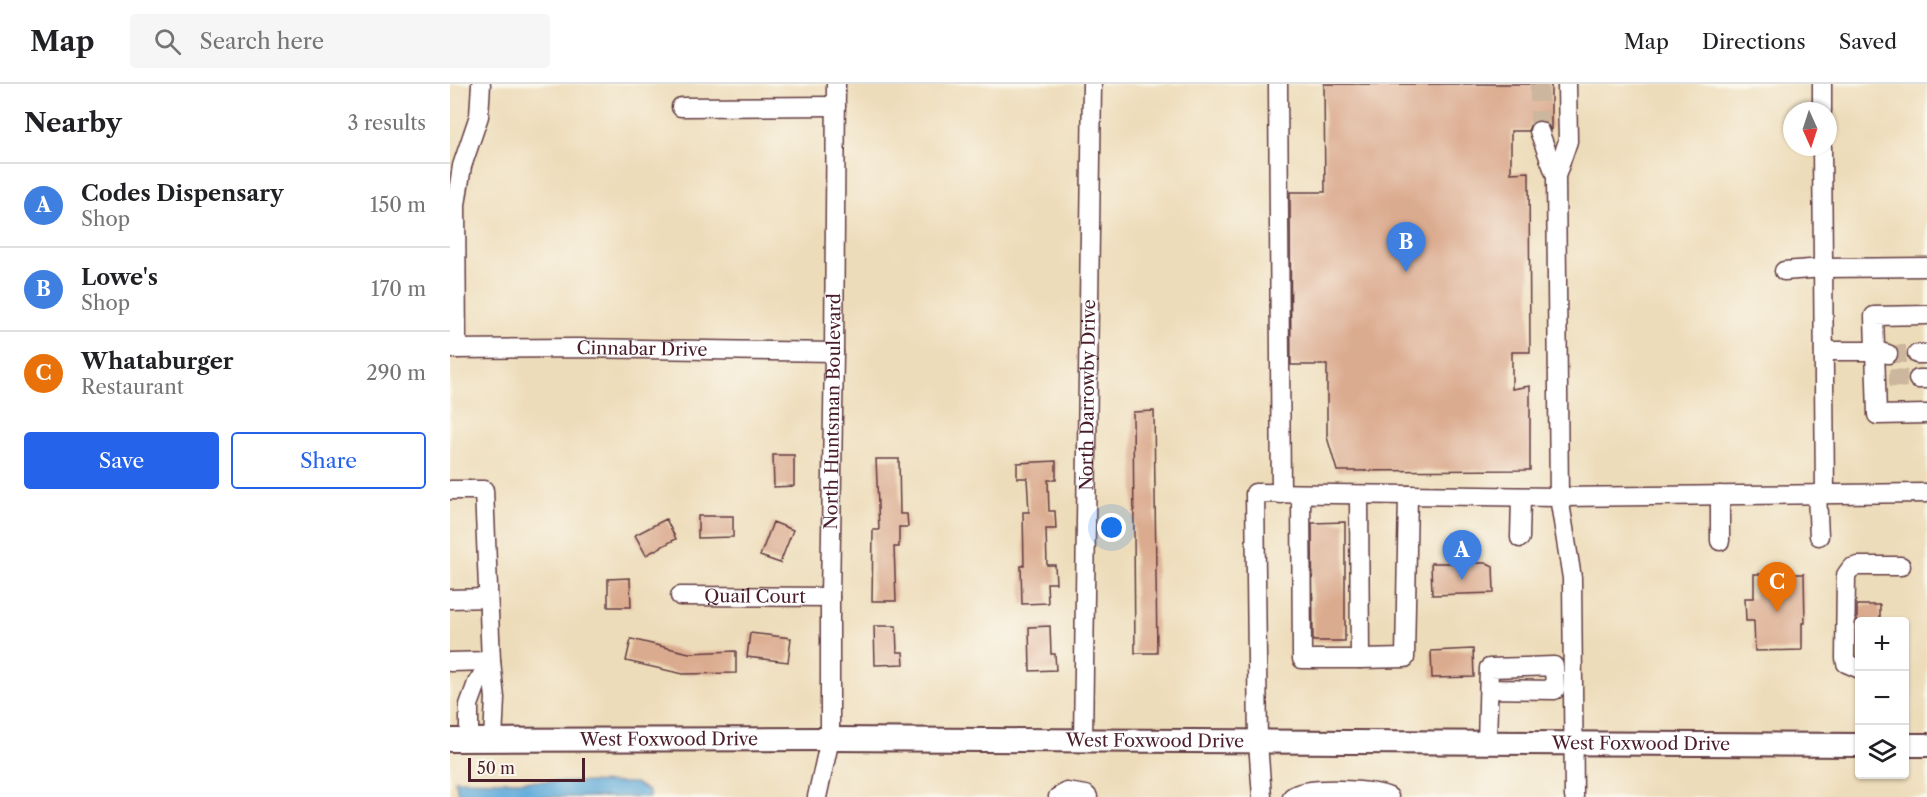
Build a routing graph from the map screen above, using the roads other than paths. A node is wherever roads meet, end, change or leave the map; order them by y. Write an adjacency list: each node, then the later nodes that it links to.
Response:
1 (482, 84): 17 (street)
2 (836, 84): 8 (street, North Huntsman Boulevard)
3 (1092, 84): 48 (street, North Darrowby Drive)
4 (1278, 84): 24 (street)
5 (1567, 84): 12 (street)
6 (1822, 84): 7 (street)
7 (1822, 102)
8 (836, 106): 9 (street); 19 (street, North Huntsman Boulevard)
9 (681, 107)
10 (1539, 131): 12 (street)
11 (1822, 156): 14 (street)
12 (1556, 176): 31 (street)
13 (1927, 267): 14 (street)
14 (1823, 268): 15 (street); 18 (street)
15 (1784, 271)
16 (1927, 315): 20 (street)
17 (453, 349): 19 (street, Cinnabar Drive)
18 (1824, 351): 20 (street); 26 (street)
19 (834, 352): 37 (street, North Huntsman Boulevard)
20 (1882, 352): 21 (street)
21 (1927, 414)
22 (450, 490): 38 (street)
23 (1927, 493): 26 (street)
24 (1281, 494): 25 (street); 49 (street)
25 (1301, 494): 27 (street); 40 (street)
26 (1821, 494): 29 (street); 32 (street)
27 (1359, 495): 28 (street); 40 (street)
28 (1408, 495): 30 (street); 40 (street)
29 (1720, 495): 31 (street); 34 (street)
30 (1521, 497): 31 (street); 33 (street)
31 (1559, 497): 51 (street)
32 (1819, 536)
33 (1520, 538)
34 (1720, 541)
35 (1901, 566): 43 (street)
36 (680, 596): 37 (street, Quail Court)
37 (830, 597): 47 (street, North Huntsman Boulevard)
38 (489, 598): 39 (street); 41 (street)
39 (450, 599)
40 (1360, 659)
41 (491, 661): 42 (street); 45 (street); 46 (street)
42 (450, 662)
43 (1855, 667)
44 (1489, 688): 50 (street)
45 (460, 740): 46 (main road, West Foxwood Drive)
46 (493, 740): 47 (main road, West Foxwood Drive)
47 (830, 740): 48 (main road, West Foxwood Drive); 55 (street, North Huntsman Boulevard)
48 (1083, 741): 49 (main road, West Foxwood Drive)
49 (1258, 742): 50 (main road, West Foxwood Drive); 58 (street)
50 (1487, 743): 51 (main road, West Foxwood Drive)
51 (1573, 743): 52 (main road, West Foxwood Drive); 61 (street)
52 (1855, 745)
53 (1909, 745): 54 (main road)
54 (1927, 746)
55 (817, 797)
56 (1058, 797): 57 (street)
57 (1088, 797)
58 (1262, 797)
59 (1292, 797): 60 (street)
60 (1389, 797)
61 (1574, 797)

